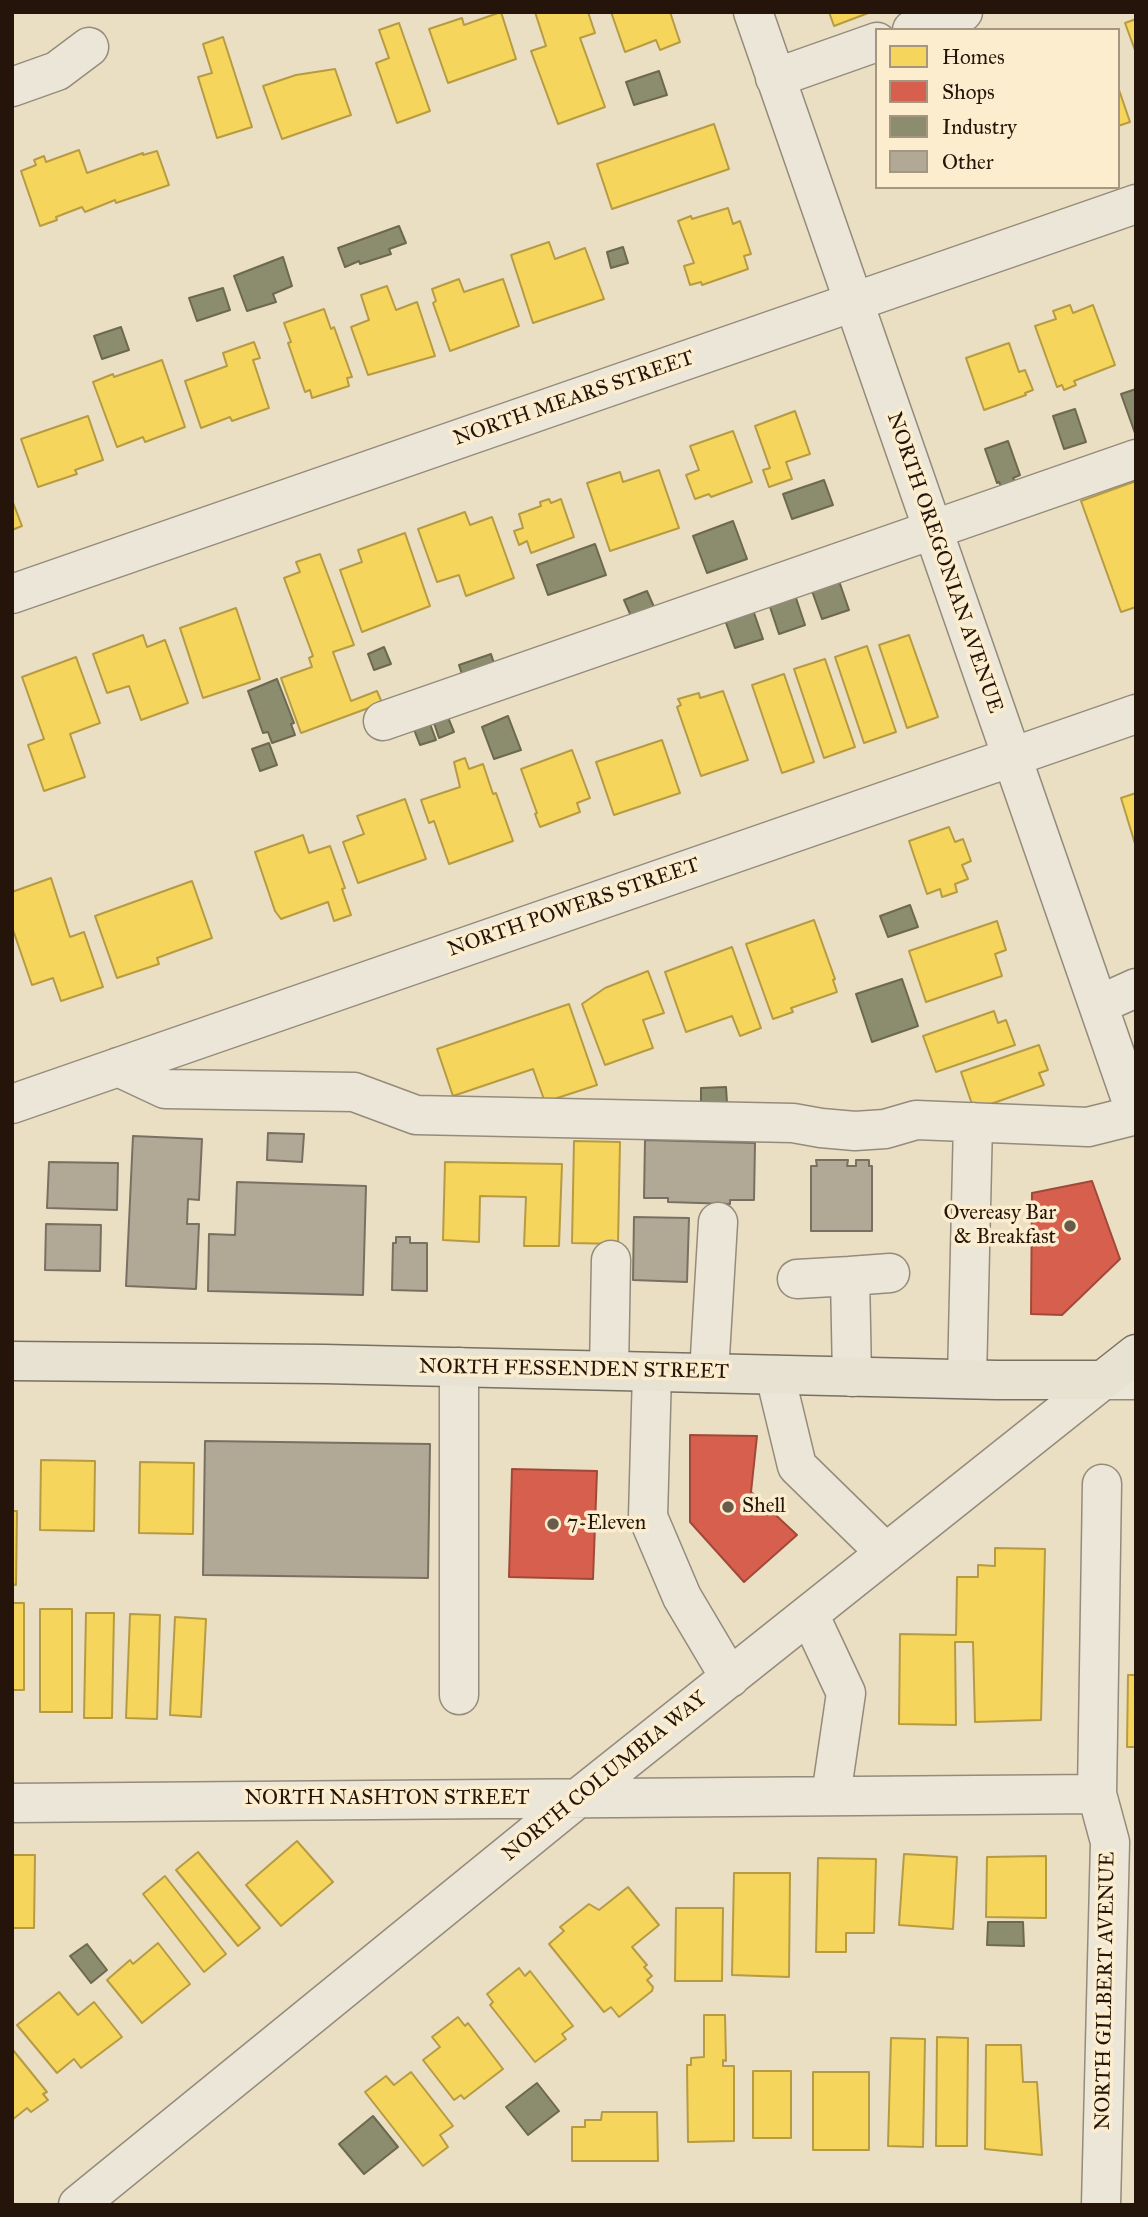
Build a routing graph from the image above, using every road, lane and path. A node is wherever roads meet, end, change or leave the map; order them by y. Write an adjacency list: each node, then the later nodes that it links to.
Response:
1 (753, 12): 6 (street, NORTH OREGONIAN AVENUE)
2 (962, 12): 3 (street)
3 (918, 28)
4 (875, 43): 6 (street)
5 (89, 47): 7 (street)
6 (775, 78): 9 (street, NORTH OREGONIAN AVENUE)
7 (12, 87)
8 (1136, 204): 9 (street, NORTH MEARS STREET)
9 (853, 303): 11 (street, NORTH OREGONIAN AVENUE); 12 (street, NORTH MEARS STREET)
10 (1136, 459): 11 (street)
11 (932, 530): 14 (street); 15 (street, NORTH OREGONIAN AVENUE)
12 (12, 594)
13 (1136, 714): 15 (street, NORTH POWERS STREET)
14 (383, 721)
15 (1011, 757): 17 (street, NORTH OREGONIAN AVENUE); 18 (street, NORTH POWERS STREET)
16 (1136, 988): 17 (street)
17 (1098, 1005): 20 (street, NORTH OREGONIAN AVENUE)
18 (118, 1067): 19 (street, NORTH POWERS STREET); 21 (street)
19 (12, 1104)
20 (1136, 1114): 21 (street)
21 (973, 1122): 35 (street)
22 (718, 1222): 32 (street)
23 (611, 1260): 30 (street)
24 (890, 1273): 25 (street)
25 (850, 1276): 26 (street); 34 (street)
26 (797, 1279)
27 (1136, 1354): 36 (main road, NORTH COLUMBIA WAY)
28 (12, 1361): 29 (main road, NORTH FESSENDEN STREET)
29 (459, 1367): 30 (main road, NORTH FESSENDEN STREET); 41 (street)
30 (608, 1370): 31 (main road, NORTH FESSENDEN STREET)
31 (652, 1371): 32 (main road, NORTH FESSENDEN STREET); 40 (street)
32 (709, 1373): 33 (main road, NORTH FESSENDEN STREET)
33 (775, 1375): 34 (main road, NORTH FESSENDEN STREET); 38 (street)
34 (852, 1377): 35 (main road, NORTH FESSENDEN STREET)
35 (967, 1380): 36 (main road, NORTH FESSENDEN STREET)
36 (1120, 1380): 38 (street, NORTH COLUMBIA WAY)
37 (1102, 1485): 42 (street, NORTH GILBERT AVENUE)
38 (887, 1553): 39 (street, NORTH COLUMBIA WAY)
39 (809, 1614): 40 (street, NORTH COLUMBIA WAY); 43 (street)
40 (730, 1678): 44 (street, NORTH COLUMBIA WAY)
41 (458, 1695)
42 (1097, 1794): 43 (street, NORTH NASHTON STREET); 47 (street, NORTH GILBERT AVENUE)
43 (831, 1796): 44 (street, NORTH NASHTON STREET)
44 (578, 1798): 45 (street, NORTH NASHTON STREET); 46 (street, NORTH COLUMBIA WAY)
45 (12, 1802)
46 (78, 2205)
47 (1101, 2205)

